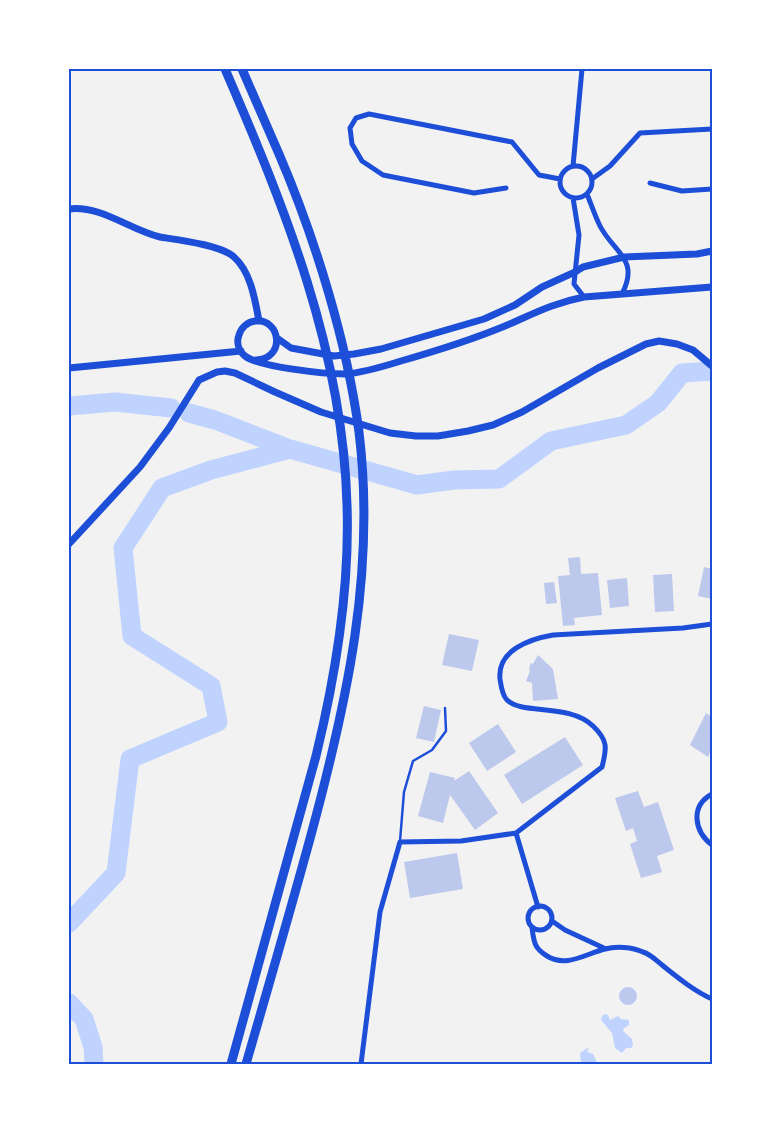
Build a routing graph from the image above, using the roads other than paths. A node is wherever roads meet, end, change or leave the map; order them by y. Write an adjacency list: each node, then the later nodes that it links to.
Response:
1 (225, 69): 38 (highway)
2 (242, 69): 39 (highway)
3 (582, 69): 5 (street)
4 (712, 129): 7 (street)
5 (573, 166): 6 (street); 7 (street)
6 (560, 179): 9 (street); 12 (street)
7 (592, 179): 11 (street)
8 (650, 183): 10 (street)
9 (506, 188)
10 (712, 189)
11 (587, 194): 12 (street); 15 (street)
12 (573, 198): 16 (street)
13 (69, 209): 20 (main road)
14 (712, 251): 15 (main road)
15 (624, 257): 16 (main road); 18 (street)
16 (575, 272): 19 (street); 21 (main road)
17 (712, 287): 18 (main road)
18 (622, 294): 19 (main road)
19 (584, 297): 23 (main road)
20 (259, 321): 21 (main road); 22 (main road)
21 (277, 338): 23 (main road)
22 (241, 351): 23 (main road); 25 (main road)
23 (256, 360)
24 (712, 366): 26 (main road)
25 (69, 368)
26 (69, 544)
27 (712, 624): 30 (street)
28 (445, 708): 31 (lane)
29 (712, 794): 32 (street)
30 (516, 833): 31 (street); 33 (street)
31 (400, 842): 40 (street)
32 (712, 845)
33 (538, 907): 34 (street); 35 (street)
34 (552, 921): 35 (street); 36 (street)
35 (532, 928): 36 (street)
36 (606, 949): 37 (street)
37 (712, 999)
38 (232, 1064)
39 (246, 1064)
40 (361, 1064)

